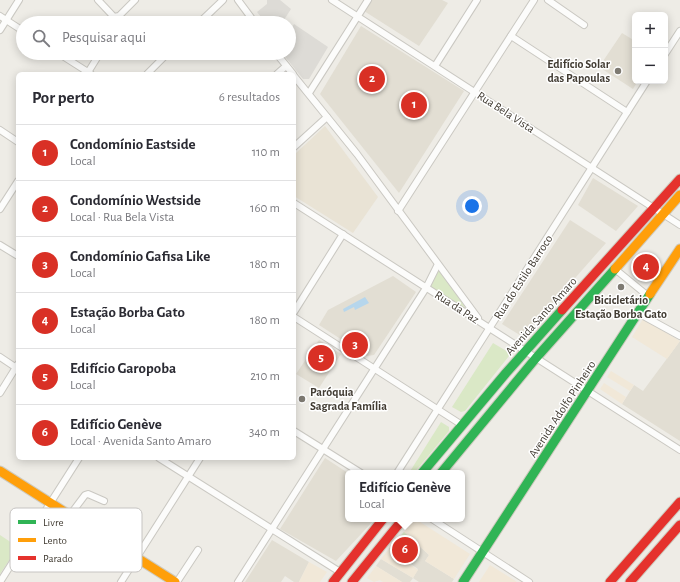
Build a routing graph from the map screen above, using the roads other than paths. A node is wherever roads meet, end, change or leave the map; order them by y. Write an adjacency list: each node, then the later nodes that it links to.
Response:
1 (19, 0): 15 (street)
2 (98, 0): 3 (street)
3 (136, 0)
4 (223, 0): 12 (street)
5 (238, 0): 13 (street)
6 (332, 0): 14 (street, Rua Bela Vista)
7 (368, 0): 14 (street)
8 (477, 0): 27 (street)
9 (534, 0): 20 (street)
10 (548, 0): 16 (street)
11 (0, 16): 15 (street)
12 (206, 16)
13 (250, 16)
14 (357, 17): 27 (street, Rua Bela Vista); 36 (street)
15 (6, 20): 17 (street); 18 (street)
16 (584, 25)
17 (16, 26)
18 (0, 30)
19 (680, 31): 21 (street)
20 (511, 36): 35 (street); 37 (street)
21 (668, 49)
22 (69, 60): 28 (street)
23 (96, 60): 29 (street)
24 (161, 60): 30 (street)
25 (281, 60): 26 (street)
26 (286, 66): 31 (street); 32 (street)
27 (435, 66): 35 (street, Rua Bela Vista)
28 (87, 72)
29 (90, 72)
30 (149, 72)
31 (279, 72)
32 (291, 72)
33 (296, 78): 36 (street)
34 (645, 84): 37 (street, Rua do Estilo Barroco)
35 (475, 92): 42 (street, Rua Bela Vista); 49 (street)
36 (309, 93): 38 (street)
37 (627, 112): 42 (street, Rua do Estilo Barroco)
38 (326, 117): 41 (street); 49 (street)
39 (0, 130): 40 (street)
40 (16, 141)
41 (296, 145)
42 (592, 167): 47 (street, Rua Bela Vista); 64 (street, Rua do Estilo Barroco)
43 (680, 178): 47 (main road, Avenida Santo Amaro)
44 (16, 184): 48 (street)
45 (680, 195): 50 (main road, Avenida Santo Amaro)
46 (296, 204): 52 (street, Rua da Paz)
47 (655, 207): 50 (street, Rua Bela Vista); 66 (main road, Avenida Santo Amaro)
48 (0, 209)
49 (398, 211): 56 (street)
50 (664, 213): 51 (street, Rua Bela Vista); 57 (main road, Avenida Santo Amaro)
51 (680, 225)
52 (343, 234): 58 (street, Rua da Paz); 60 (street)
53 (0, 245): 55 (street)
54 (680, 249): 59 (main road, Avenida Adolfo Pinheiro)
55 (16, 255)
56 (437, 266): 58 (street); 63 (street)
57 (615, 269): 59 (street); 68 (main road, Avenida Santo Amaro)
58 (426, 288): 63 (street, Rua da Paz); 70 (street)
59 (648, 296): 61 (main road, Avenida Adolfo Pinheiro)
60 (296, 309)
61 (638, 313): 65 (street); 72 (main road, Avenida Adolfo Pinheiro)
62 (296, 318): 70 (street)
63 (482, 323): 64 (street, Rua da Paz)
64 (490, 329): 66 (street, Rua da Paz); 74 (street, Rua do Estilo Barroco)
65 (680, 336)
66 (525, 351): 68 (street, Rua da Paz); 75 (main road, Avenida Santo Amaro)
67 (0, 357): 69 (street)
68 (536, 358): 72 (street, Rua da Paz); 77 (main road, Avenida Santo Amaro)
69 (16, 366)
70 (374, 368): 74 (street); 78 (street)
71 (16, 369): 73 (street)
72 (588, 392): 79 (street, Rua da Paz); 102 (main road, Avenida Adolfo Pinheiro)
73 (0, 393)
74 (437, 408): 75 (street); 84 (street, Rua do Estilo Barroco)
75 (462, 425): 77 (main road); 85 (main road, Avenida Santo Amaro)
76 (296, 432): 78 (street)
77 (474, 433): 86 (main road, Avenida Santo Amaro)
78 (322, 448): 83 (street); 99 (street)
79 (680, 450)
80 (78, 460): 91 (street)
81 (162, 460): 88 (street)
82 (199, 460): 88 (street)
83 (355, 470)
84 (399, 470)
85 (424, 470)
86 (443, 470)
87 (0, 471): 91 (main road)
88 (188, 476): 99 (street); 100 (street)
89 (104, 501): 94 (street)
90 (680, 502): 115 (main road)
91 (50, 503): 92 (street); 93 (main road)
92 (47, 508)
93 (58, 508)
94 (75, 508)
95 (381, 522): 106 (main road)
96 (401, 522): 112 (main road)
97 (437, 522): 102 (street)
98 (680, 525): 116 (main road)
99 (271, 530): 106 (street); 110 (street)
100 (142, 548)
101 (198, 550): 109 (street)
102 (482, 552): 113 (main road, Avenida Adolfo Pinheiro); 114 (street)
103 (142, 561): 109 (main road)
104 (10, 566): 107 (street)
105 (127, 572): 108 (street)
106 (340, 572): 111 (main road)
107 (0, 582)
108 (121, 582)
109 (176, 582)
110 (238, 582)
111 (333, 582)
112 (352, 582)
113 (463, 582)
114 (530, 582)
115 (610, 582)
116 (630, 582)

